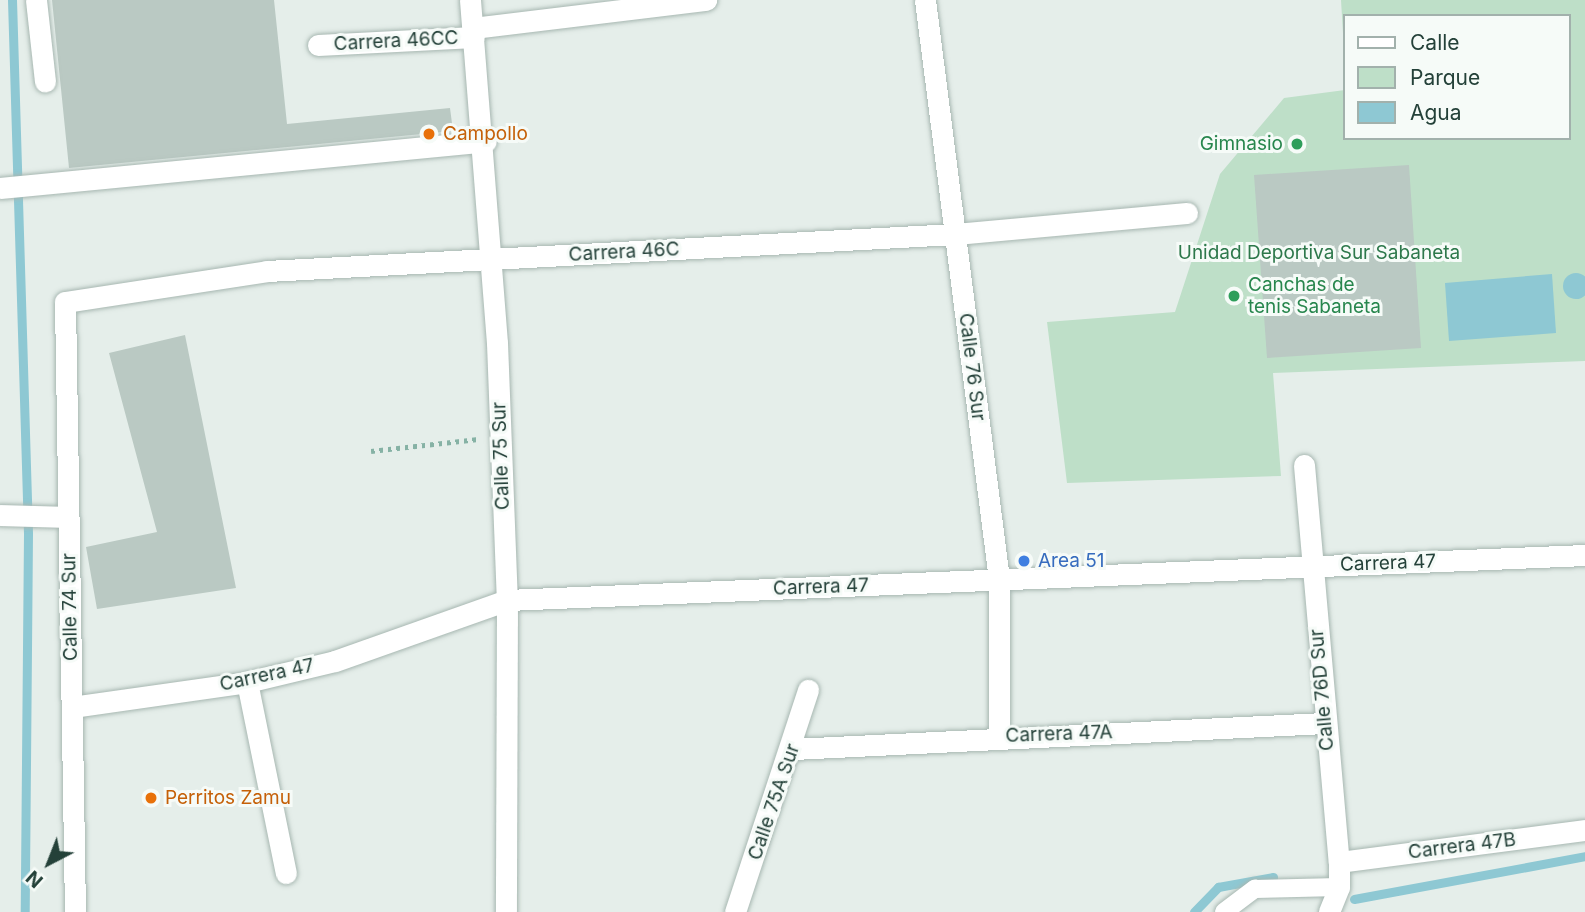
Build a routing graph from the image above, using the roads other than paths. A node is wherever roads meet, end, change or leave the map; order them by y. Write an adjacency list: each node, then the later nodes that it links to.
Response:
1 (36, 0): 7 (street)
2 (470, 0): 5 (street, Calle 75 Sur)
3 (706, 0): 5 (street, Carrera 46CC)
4 (925, 0): 11 (street, Calle 76 Sur)
5 (473, 32): 6 (street, Carrera 46CC); 8 (street, Calle 75 Sur)
6 (318, 45)
7 (45, 82)
8 (486, 141): 9 (street); 12 (street, Calle 75 Sur)
9 (3, 188)
10 (1187, 213): 11 (street, Carrera 46C)
11 (955, 234): 12 (street, Carrera 46C); 19 (street, Calle 76 Sur)
12 (491, 260): 13 (street, Carrera 46C); 20 (street, Calle 75 Sur)
13 (65, 302): 16 (street, Calle 74 Sur)
14 (1304, 465): 18 (street, Calle 76D Sur)
15 (6, 515): 16 (street)
16 (60, 517): 23 (street, Calle 74 Sur)
17 (1585, 555): 18 (street, Carrera 47)
18 (1310, 566): 19 (street, Carrera 47); 24 (street, Calle 76D Sur)
19 (999, 579): 20 (street, Carrera 47); 25 (street, Calle 76 Sur)
20 (507, 600): 21 (street, Carrera 47); 32 (street, Calle 75 Sur)
21 (247, 682): 23 (street, Carrera 47); 29 (street)
22 (808, 690): 26 (street, Calle 75A Sur)
23 (72, 707): 31 (street, Calle 74 Sur)
24 (1325, 723): 25 (street, Carrera 47A); 28 (street, Calle 76D Sur)
25 (999, 736): 26 (street, Carrera 47A)
26 (793, 749): 33 (street, Calle 75A Sur)
27 (1585, 830): 28 (street, Carrera 47B)
28 (1339, 862): 30 (street, Calle 76D Sur)
29 (286, 873)
30 (1339, 887): 34 (street); 35 (street, Calle 76D Sur)
31 (75, 912)
32 (506, 912)
33 (736, 912)
34 (1224, 912)
35 (1329, 912)

